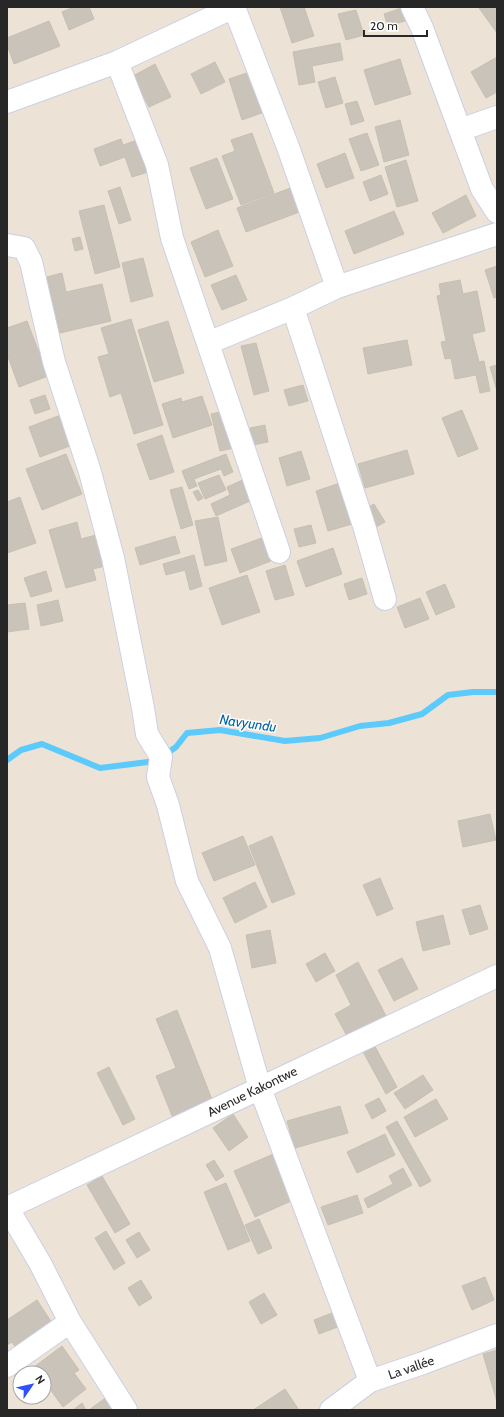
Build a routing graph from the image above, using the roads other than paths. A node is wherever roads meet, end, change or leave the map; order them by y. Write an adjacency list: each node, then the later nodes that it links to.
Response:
1 (412, 7): 5 (street)
2 (117, 62): 3 (street); 9 (street); 11 (street)
3 (7, 102)
4 (497, 116): 5 (street)
5 (460, 130): 6 (street)
6 (497, 212)
7 (497, 234): 9 (street)
8 (7, 245): 15 (street)
9 (337, 287): 10 (street)
10 (293, 308): 11 (street); 13 (street)
11 (208, 343): 12 (street)
12 (279, 552)
13 (384, 599)
14 (497, 976): 15 (street, Avenue Kakontwe)
15 (260, 1088): 16 (street, Avenue Kakontwe); 20 (street)
16 (7, 1208): 17 (street)
17 (70, 1322): 19 (street); 21 (street)
18 (497, 1335): 20 (street, La vallée)
19 (7, 1366)
20 (370, 1381): 22 (street, La vallée)
21 (126, 1410)
22 (331, 1410)

